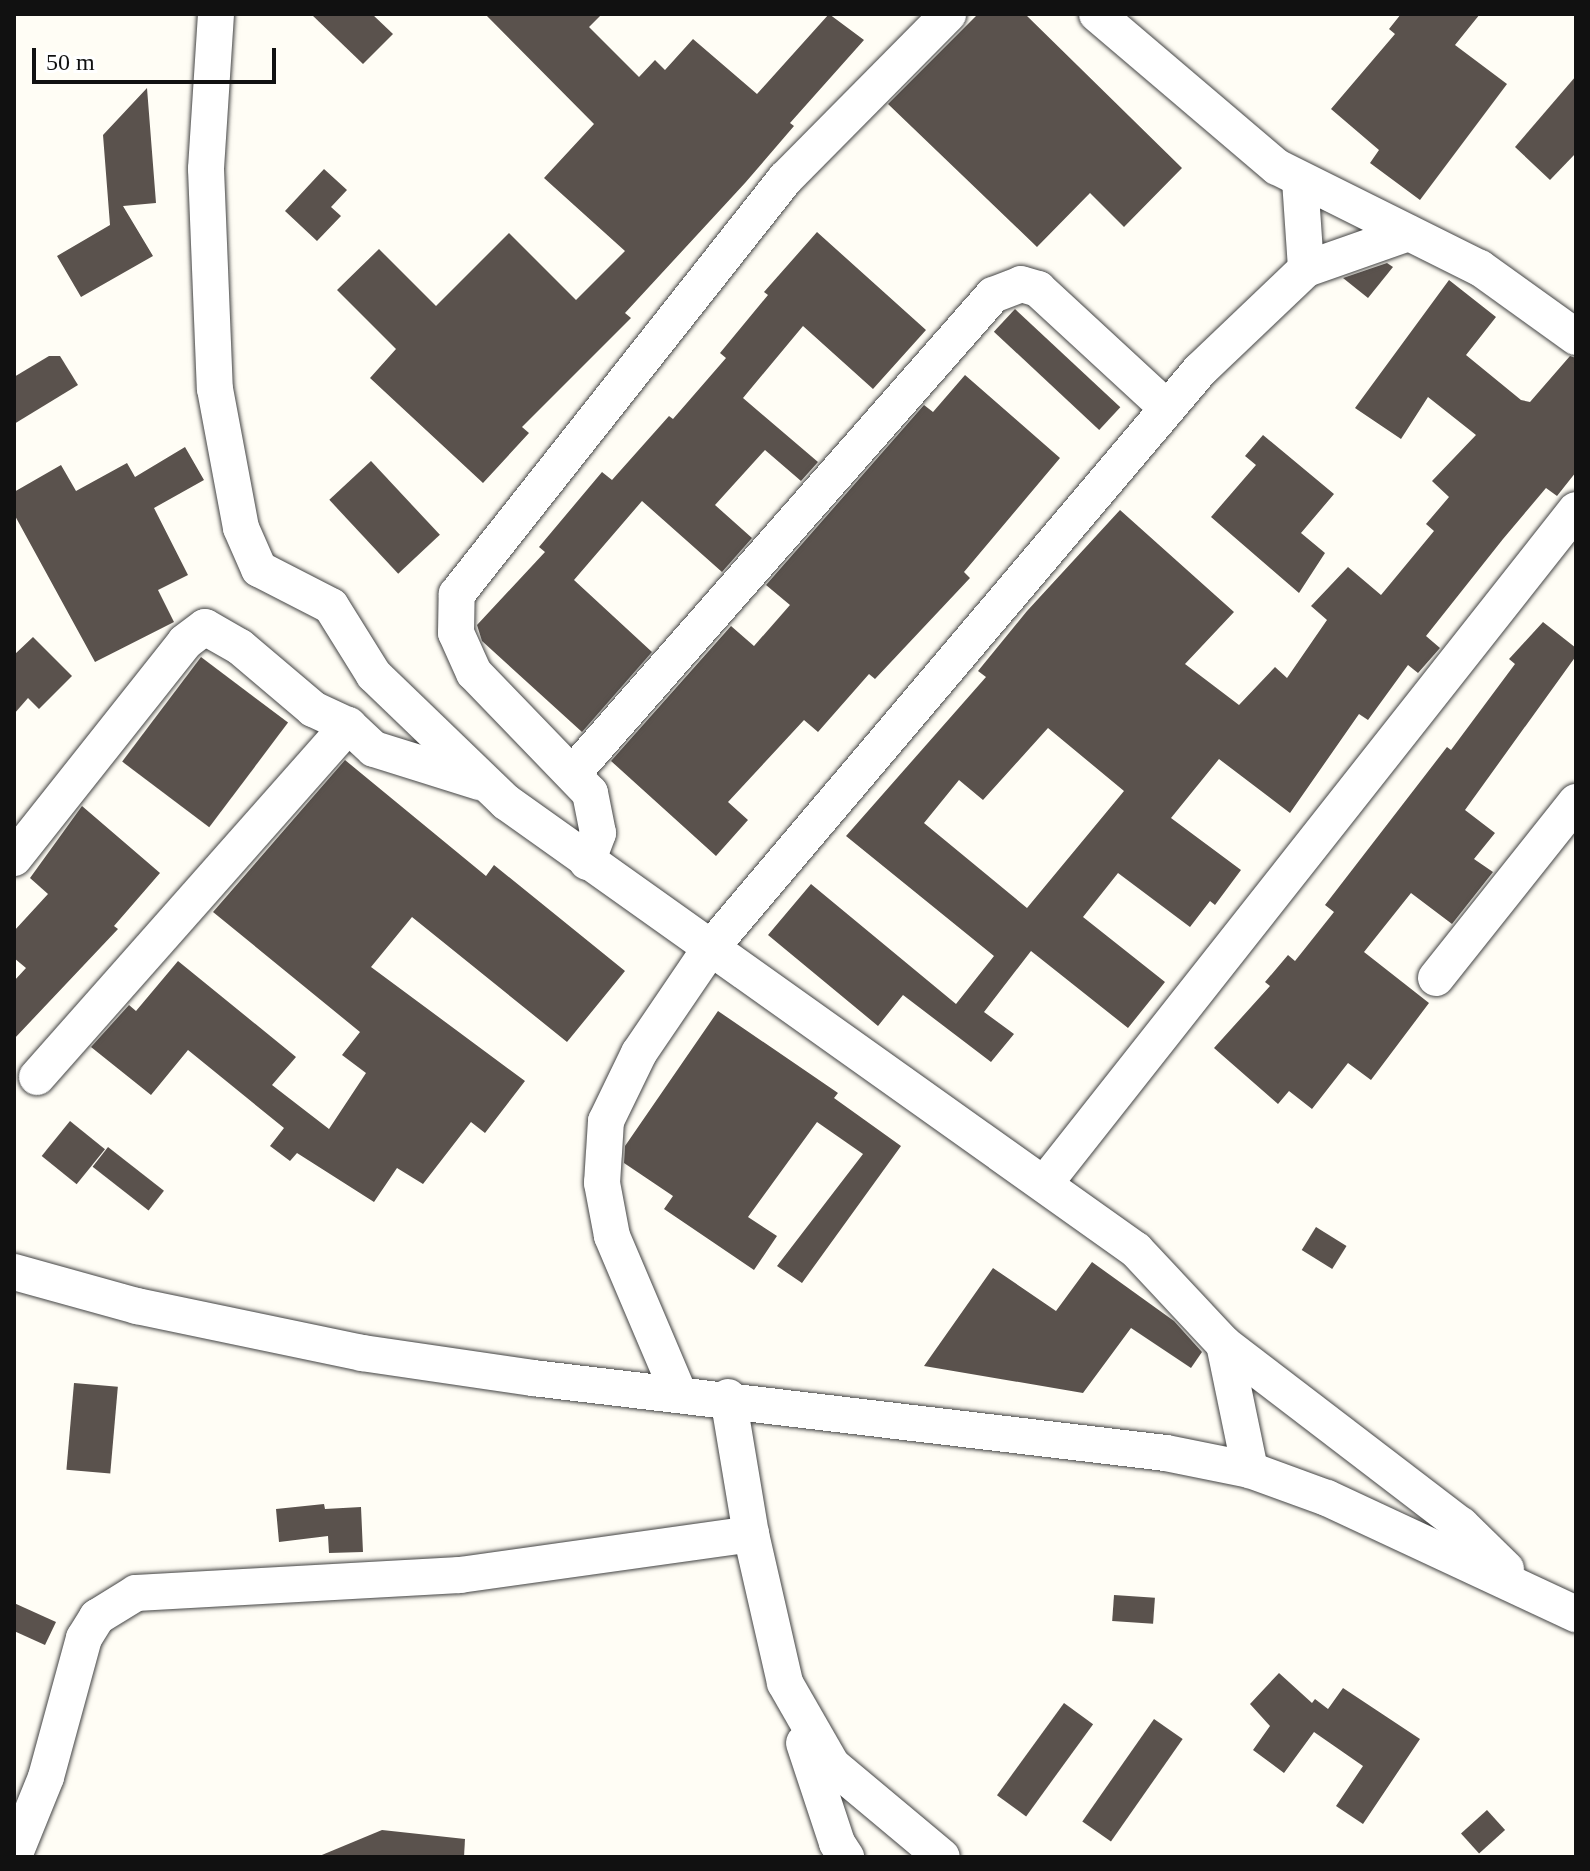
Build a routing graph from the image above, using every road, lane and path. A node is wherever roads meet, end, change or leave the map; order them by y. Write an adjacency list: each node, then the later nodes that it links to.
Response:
1 (216, 14): 12 (street)
2 (948, 14): 11 (street)
3 (1097, 14): 4 (street)
4 (1300, 180): 5 (street); 6 (street)
5 (1408, 233): 6 (street); 7 (street)
6 (1306, 269): 8 (street)
7 (1576, 337)
8 (1167, 408): 11 (street); 16 (street)
9 (1576, 510): 19 (street)
10 (348, 725): 12 (street); 14 (street); 18 (street)
11 (574, 772): 15 (street)
12 (488, 785): 15 (street)
13 (1576, 802): 17 (street)
14 (14, 858)
15 (587, 862): 16 (street)
16 (709, 950): 19 (street); 22 (street)
17 (1436, 978)
18 (37, 1077)
19 (1045, 1183): 21 (street)
20 (14, 1272): 22 (street)
21 (1224, 1344): 24 (street); 26 (street)
22 (679, 1394): 23 (street)
23 (728, 1397): 24 (street); 25 (street)
24 (1250, 1470): 26 (street)
25 (751, 1534): 28 (street); 29 (street)
26 (1525, 1587): 27 (street)
27 (1576, 1614)
28 (785, 1683): 30 (street); 31 (street)
29 (14, 1856)
30 (846, 1857)
31 (942, 1857)

